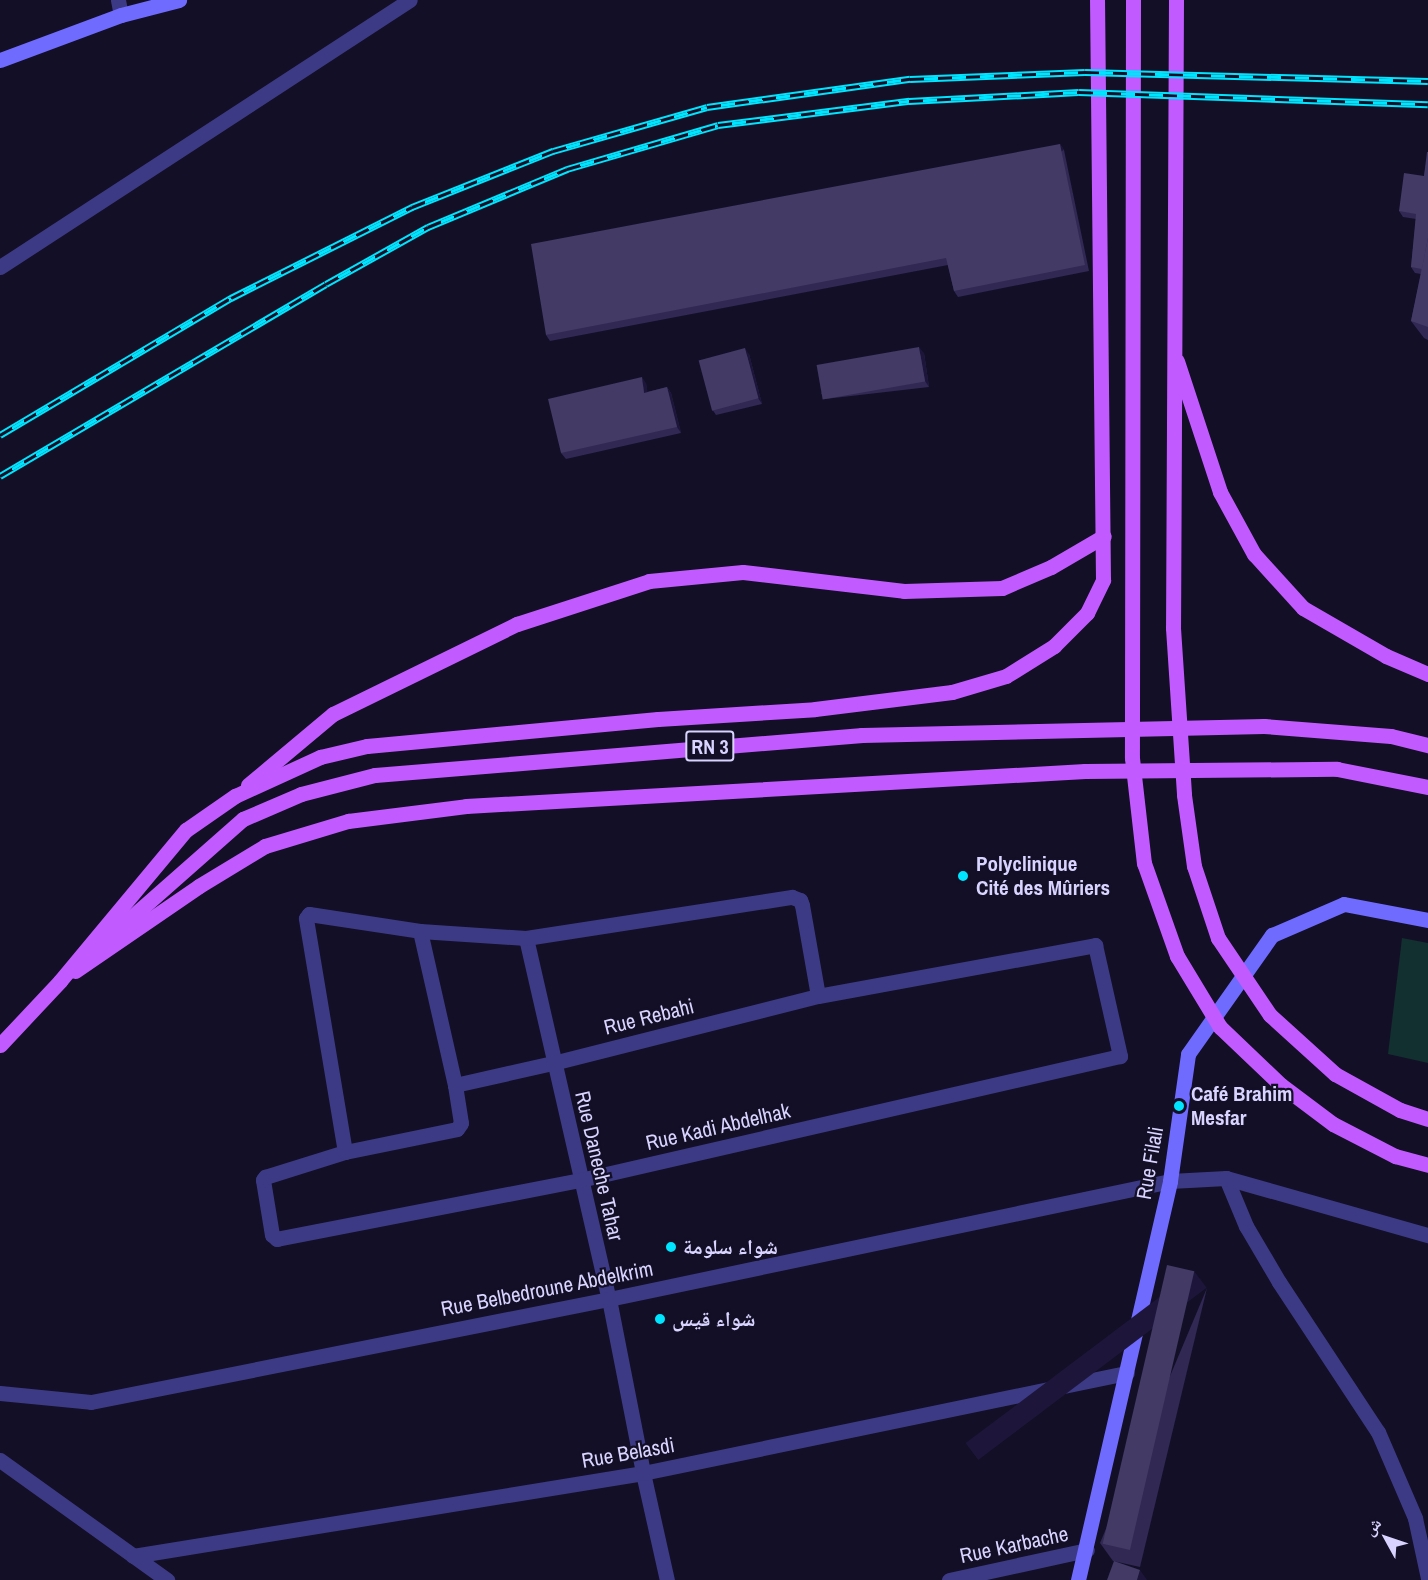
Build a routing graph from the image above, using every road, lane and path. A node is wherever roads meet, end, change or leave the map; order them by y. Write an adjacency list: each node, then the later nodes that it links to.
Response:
1 (179, 0): 6 (street)
2 (410, 0): 8 (street)
3 (1097, 0): 10 (main road)
4 (1133, 0): 26 (main road)
5 (1176, 0): 9 (main road)
6 (119, 8): 7 (street)
7 (0, 60)
8 (0, 267)
9 (1173, 348): 11 (main road); 24 (main road)
10 (1104, 536): 14 (main road); 14 (main road)
11 (1428, 674)
12 (1428, 745): 19 (main road, RN 3)
13 (1428, 787): 19 (main road, RN 3)
14 (235, 796): 19 (main road)
15 (1428, 920): 29 (street, Rue Filali)
16 (420, 931): 17 (street); 23 (street); 25 (street)
17 (526, 938): 20 (street); 22 (street, Rue Daneche Tahar)
18 (1095, 945): 20 (street, Rue Rebahi); 28 (street, Rue Kadi Abdelhak)
19 (60, 981): 21 (main road, RN 3)
20 (818, 996): 22 (street, Rue Rebahi)
21 (0, 1045)
22 (553, 1064): 23 (street, Rue Rebahi); 28 (street, Rue Daneche Tahar)
23 (455, 1085): 25 (street)
24 (1428, 1119)
25 (345, 1152): 28 (street, Rue Kadi Abdelhak)
26 (1428, 1165)
27 (1226, 1178): 29 (street, Rue Belbedroune Abdelkrim); 30 (street, Rue Belbedroune Abdelkrim); 38 (street)
28 (580, 1180): 31 (street, Rue Daneche Tahar)
29 (1170, 1181): 31 (street, Rue Belbedroune Abdelkrim); 32 (street, Rue Filali)
30 (1428, 1235)
31 (609, 1299): 33 (street, Rue Belbedroune Abdelkrim); 35 (street, Rue Daneche Tahar)
32 (1127, 1373): 35 (street, Rue Belasdi); 36 (street, Rue Filali)
33 (0, 1393)
34 (0, 1460): 37 (street)
35 (643, 1473): 37 (street, Rue Belasdi); 40 (street, Rue Daneche Tahar)
36 (1087, 1550): 41 (street, Rue Karbache); 42 (street, Rue Filali)
37 (133, 1556): 39 (street)
38 (1428, 1578)
39 (167, 1580)
40 (667, 1580)
41 (949, 1580)
42 (1078, 1580)

